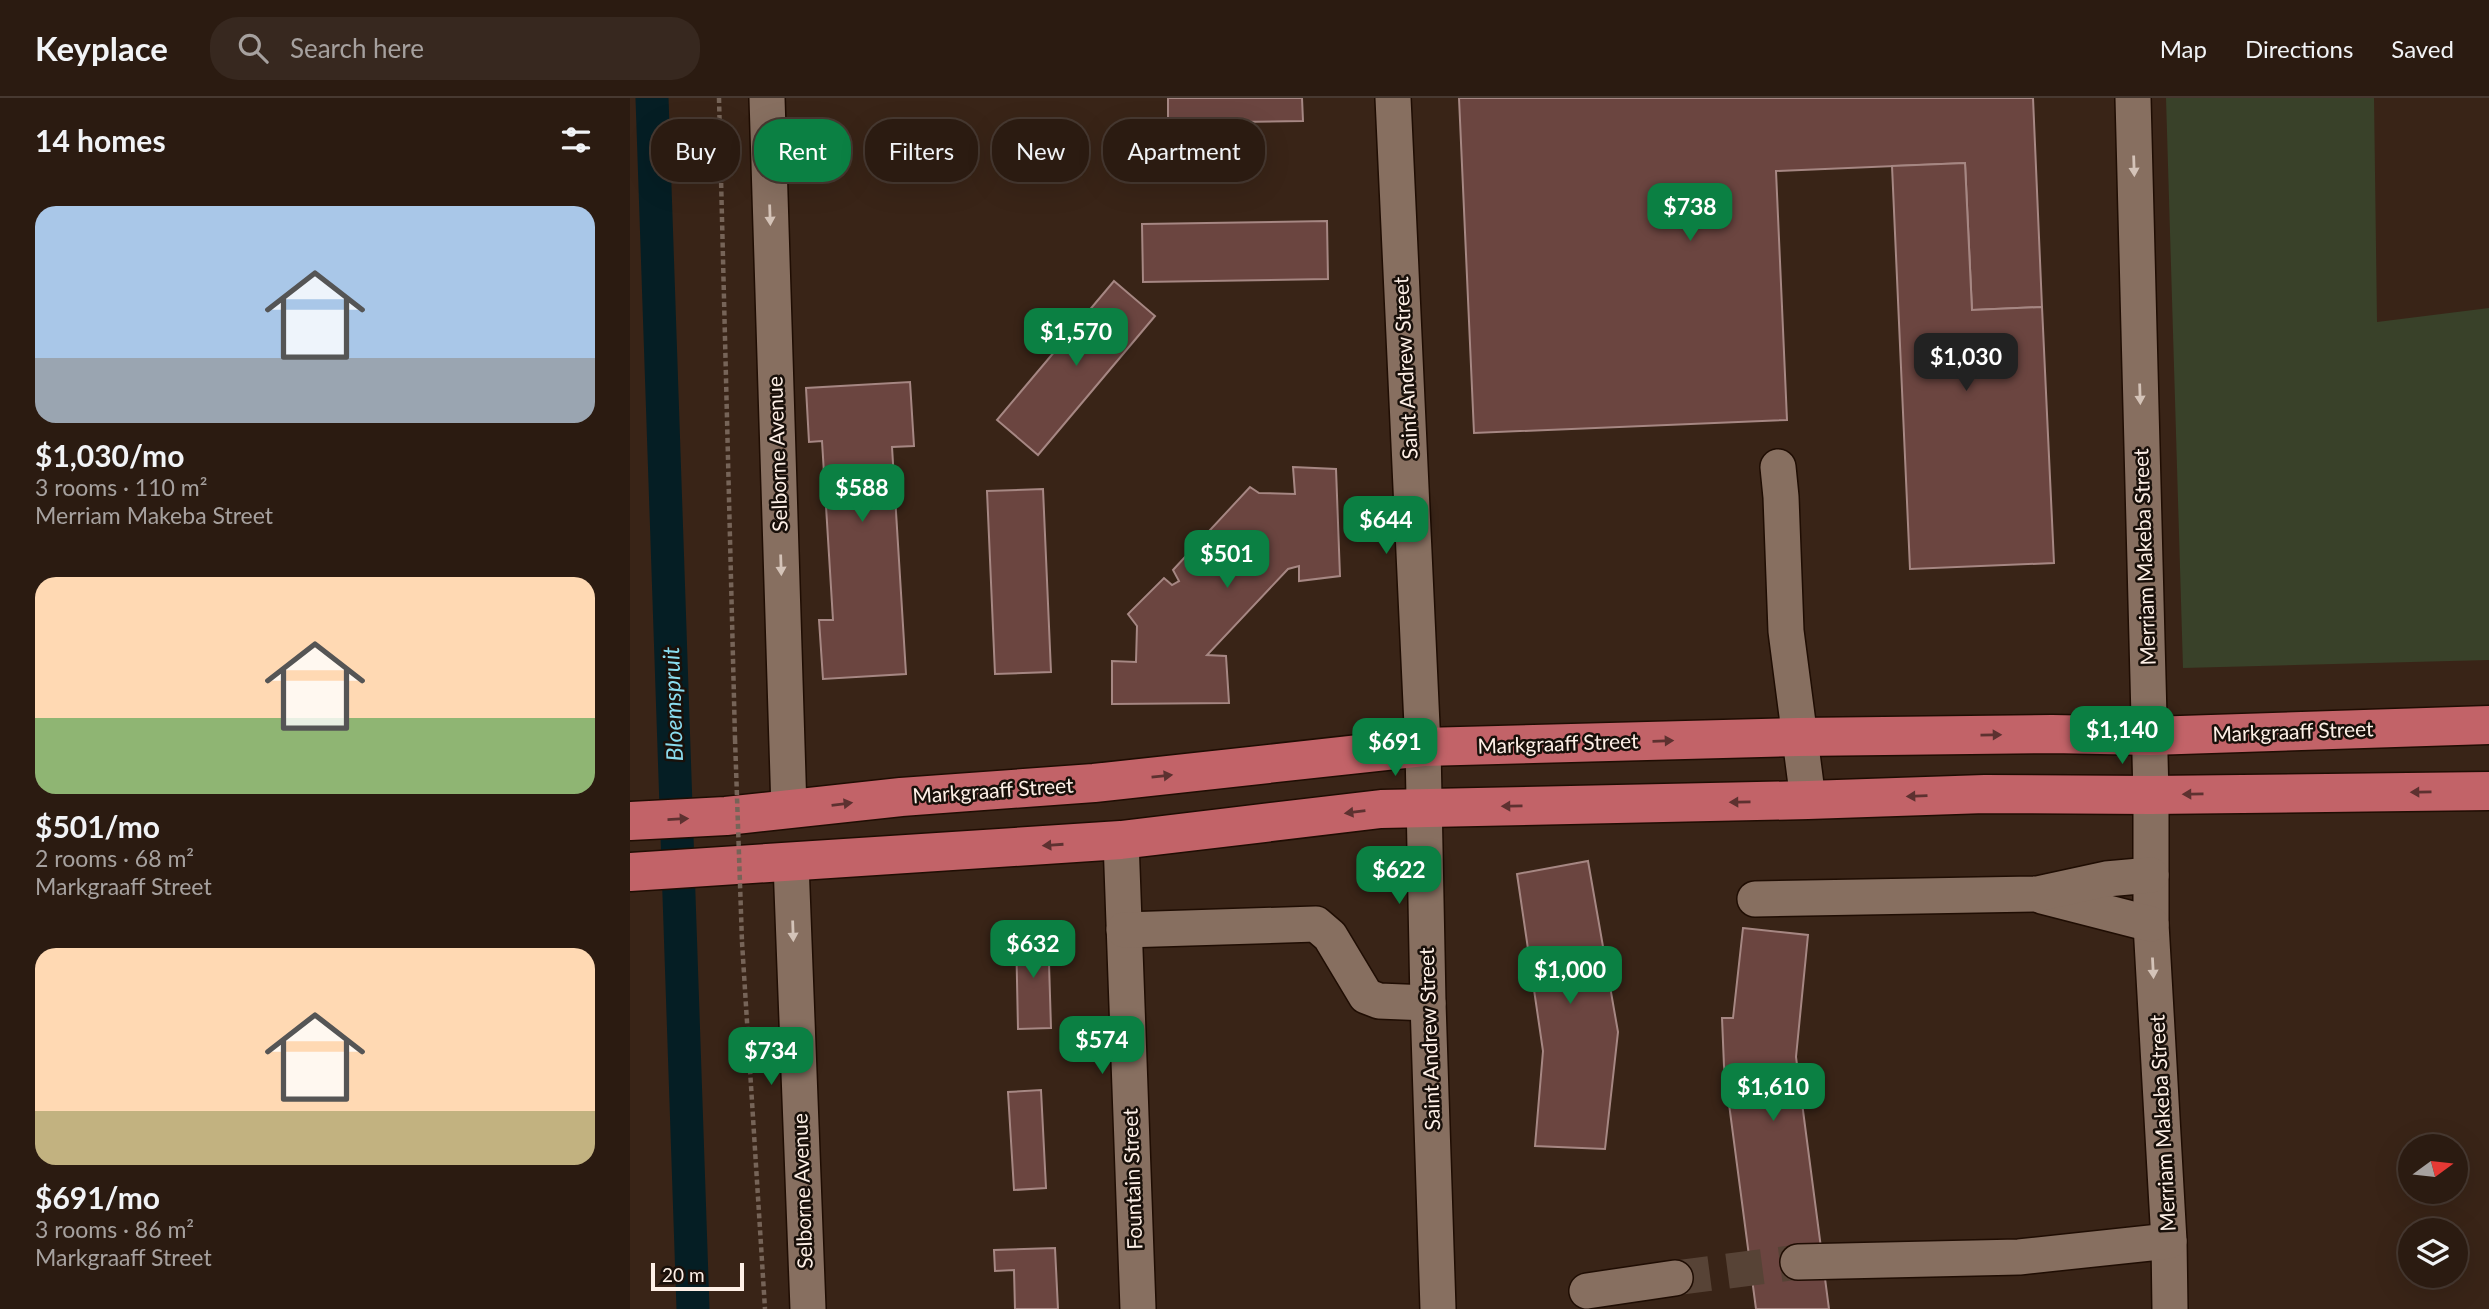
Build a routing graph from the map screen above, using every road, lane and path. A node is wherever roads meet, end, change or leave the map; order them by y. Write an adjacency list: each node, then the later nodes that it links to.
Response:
1 (719, 98): 30 (path, bridge)
2 (766, 98): 15 (street, Selborne Avenue, one-way to 15)
3 (1393, 98): 9 (street, Saint Andrew Street)
4 (2133, 98): 7 (street, Merriam Makeba Street, one-way to 7)
5 (1778, 467): 8 (street)
6 (2489, 725): 7 (main road, Markgraaff Street)
7 (2150, 736): 8 (main road, Markgraaff Street, one-way to 7); 12 (street, Merriam Makeba Street)
8 (1799, 737): 9 (main road, Markgraaff Street, one-way to 8); 13 (street)
9 (1423, 747): 10 (main road, Markgraaff Street, one-way to 9); 14 (street, Saint Andrew Street)
10 (1094, 783): 15 (main road, Markgraaff Street, one-way to 10); 17 (main road)
11 (2489, 791): 12 (main road, one-way to 12)
12 (2151, 795): 13 (main road, one-way to 13); 20 (street, Merriam Makeba Street)
13 (1808, 800): 14 (main road, one-way to 14)
14 (1423, 808): 17 (main road, one-way to 17); 25 (street, Saint Andrew Street)
15 (789, 810): 16 (main road, Markgraaff Street, one-way to 15)
16 (630, 821)
17 (1121, 840): 18 (main road, one-way to 18); 24 (street, Fountain Street)
18 (791, 863): 19 (main road); 31 (street, Selborne Avenue, one-way to 31)
19 (630, 872)
20 (2151, 875): 21 (street); 23 (street, Merriam Makeba Street)
21 (2037, 894): 22 (street); 23 (street)
22 (1755, 899)
23 (2151, 924): 26 (street, Merriam Makeba Street, one-way to 26)
24 (1124, 930): 25 (street); 32 (street, Fountain Street)
25 (1428, 1003): 33 (street, Saint Andrew Street)
26 (2169, 1241): 27 (street); 34 (street, Merriam Makeba Street)
27 (1798, 1262)
28 (1675, 1278): 29 (street)
29 (1587, 1291)
30 (765, 1309)
31 (808, 1309)
32 (1138, 1309)
33 (1438, 1309)
34 (2170, 1309)

